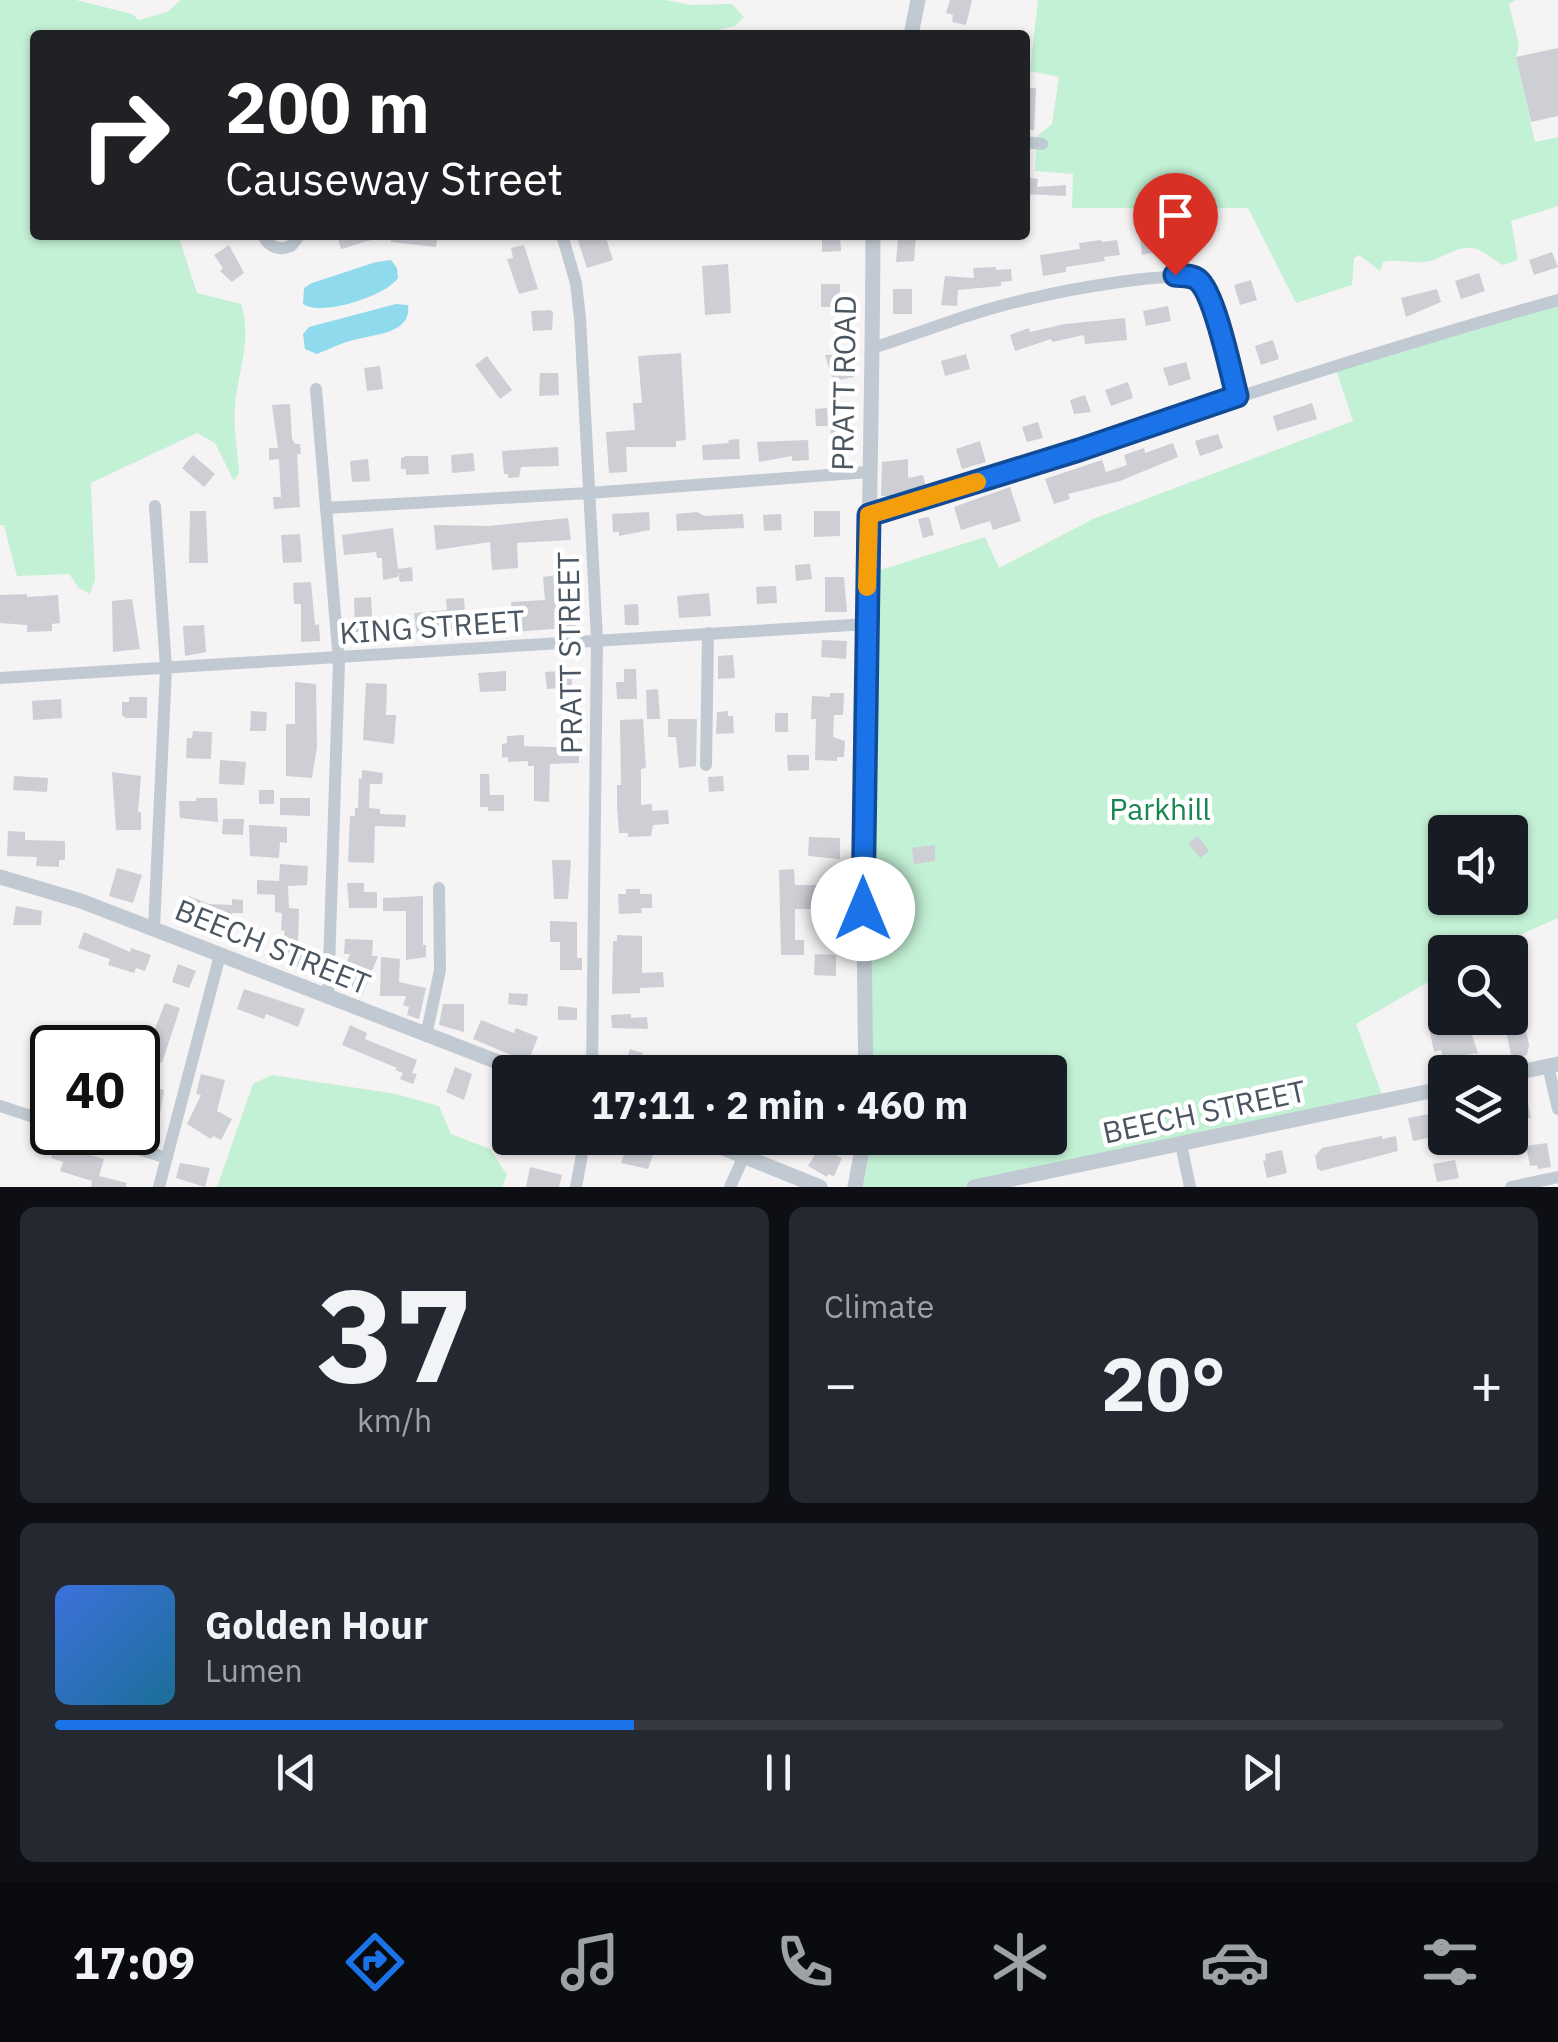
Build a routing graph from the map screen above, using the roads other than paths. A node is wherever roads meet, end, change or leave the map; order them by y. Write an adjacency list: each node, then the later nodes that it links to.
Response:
1 (918, 0): 2 (street)
2 (912, 30)
3 (1030, 143): 4 (street)
4 (1042, 144)
5 (266, 240): 6 (street)
6 (296, 240)
7 (563, 240): 14 (street, PRATT STREET)
8 (873, 240): 10 (street, PRATT ROAD)
9 (1558, 300): 12 (street)
10 (873, 348): 12 (street); 13 (street, PRATT ROAD)
11 (316, 388): 16 (street)
12 (1237, 396): 17 (street)
13 (869, 472): 14 (street); 17 (street, PRATT ROAD)
14 (589, 494): 16 (street); 20 (street, PRATT STREET)
15 (155, 506): 22 (street)
16 (326, 508): 21 (street)
17 (869, 515): 18 (street, PRATT ROAD)
18 (867, 624): 19 (street, KING STREET); 32 (street, PRATT ROAD)
19 (708, 633): 20 (street, KING STREET); 24 (street)
20 (598, 640): 21 (street, KING STREET); 31 (street, PRATT STREET)
21 (338, 657): 22 (street, KING STREET); 29 (street)
22 (166, 668): 23 (street, KING STREET); 27 (street)
23 (0, 678)
24 (706, 765)
25 (0, 878): 27 (street, BEECH STREET)
26 (439, 888): 30 (street)
27 (154, 928): 28 (street, BEECH STREET)
28 (220, 954): 29 (street, BEECH STREET); 45 (street)
29 (328, 998): 30 (street, BEECH STREET)
30 (426, 1036): 33 (street, BEECH STREET)
31 (592, 1055)
32 (865, 1055)
33 (492, 1060)
34 (1553, 1065): 35 (street); 38 (street)
35 (1528, 1070)
36 (1428, 1092): 40 (street, BEECH STREET)
37 (0, 1106): 39 (street)
38 (1558, 1109)
39 (30, 1115)
40 (1181, 1144): 52 (street, BEECH STREET); 53 (street)
41 (157, 1155): 45 (street)
42 (582, 1155): 48 (street)
43 (861, 1155): 51 (street)
44 (744, 1156): 49 (street); 50 (street)
45 (167, 1158): 47 (street)
46 (1558, 1177): 54 (street)
47 (160, 1187)
48 (576, 1187)
49 (730, 1187)
50 (820, 1187)
51 (854, 1187)
52 (974, 1187)
53 (1190, 1187)
54 (1511, 1187)

